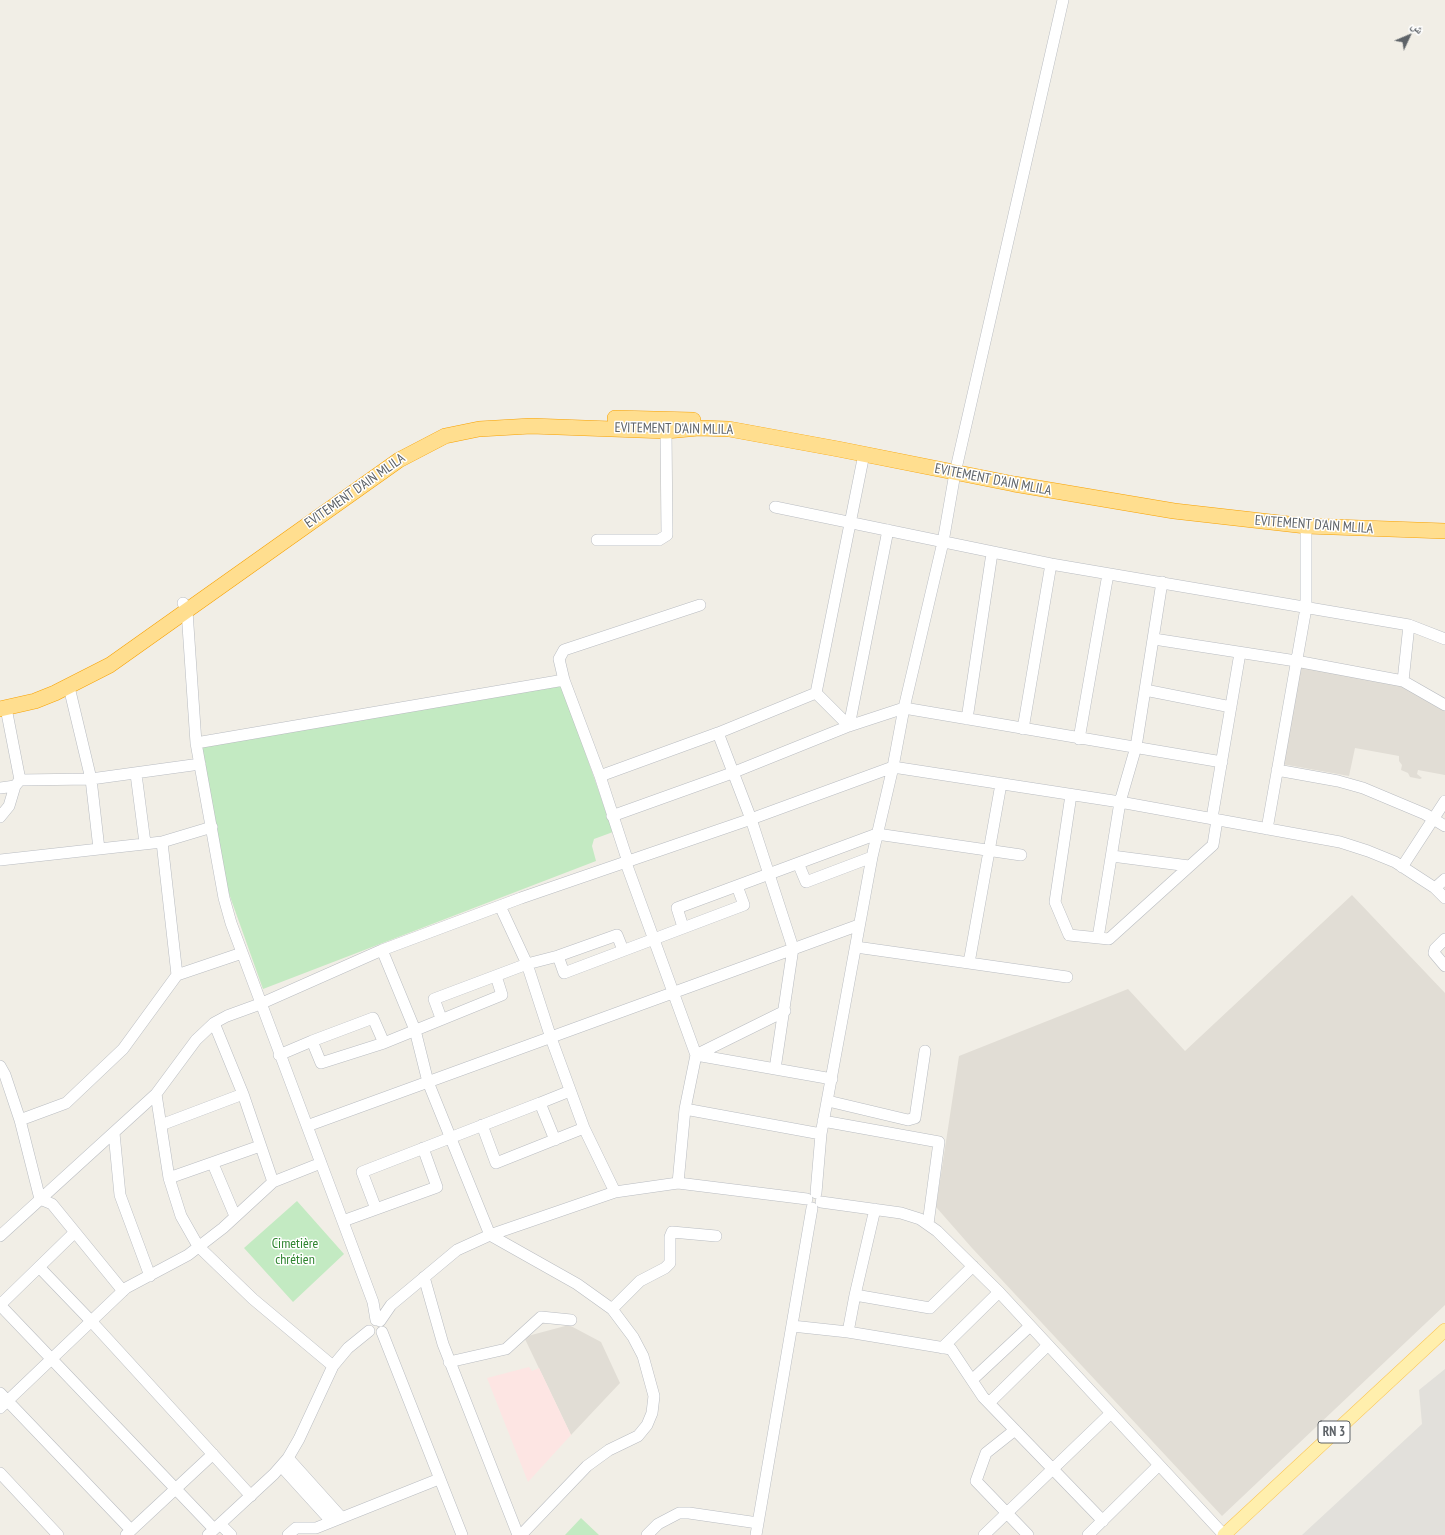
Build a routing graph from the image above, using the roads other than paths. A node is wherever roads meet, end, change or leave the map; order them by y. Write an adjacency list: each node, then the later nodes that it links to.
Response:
1 (1063, 0): 4 (street)
2 (666, 431): 3 (highway, EVITEMENT D'AIN MLILA); 11 (street); 18 (highway, EVITEMENT D'AIN MLILA)
3 (864, 454): 4 (highway, EVITEMENT D'AIN MLILA); 7 (street)
4 (956, 469): 6 (highway, EVITEMENT D'AIN MLILA); 8 (highway, EVITEMENT D'AIN MLILA); 12 (street); 18 (highway, EVITEMENT D'AIN MLILA)
5 (775, 507): 7 (street)
6 (1445, 521)
7 (850, 523): 9 (street); 29 (street)
8 (1306, 526): 10 (highway, EVITEMENT D'AIN MLILA); 19 (street)
9 (888, 530): 12 (street); 35 (street)
10 (1445, 532)
11 (597, 540)
12 (943, 542): 13 (street); 33 (street)
13 (992, 553): 14 (street); 34 (street)
14 (1051, 564): 15 (street); 36 (street)
15 (1108, 574): 16 (street); 38 (street)
16 (1162, 582): 19 (street); 21 (street)
17 (700, 605): 25 (street)
18 (185, 607): 27 (highway, EVITEMENT D'AIN MLILA); 31 (highway, EVITEMENT D'AIN MLILA); 39 (street)
19 (1306, 608): 20 (street); 24 (street)
20 (1409, 625): 22 (street); 26 (street)
21 (1154, 639): 23 (street); 28 (street)
22 (1445, 639)
23 (1240, 653): 24 (street); 32 (street)
24 (1296, 661): 26 (street); 44 (street)
25 (564, 680): 39 (street); 47 (street)
26 (1403, 681): 30 (street)
27 (69, 687): 31 (highway, EVITEMENT D'AIN MLILA); 48 (street)
28 (1145, 690): 32 (street); 40 (street)
29 (816, 693): 35 (street); 37 (street)
30 (1445, 705)
31 (2, 706): 49 (street)
32 (1231, 707): 41 (street)
33 (904, 708): 34 (street); 35 (street); 43 (street)
34 (967, 719): 36 (street)
35 (849, 726): 45 (street)
36 (1023, 729): 38 (street)
37 (718, 733): 45 (street); 47 (street)
38 (1079, 739): 40 (street)
39 (196, 743): 42 (street)
40 (1136, 747): 41 (street); 54 (street)
41 (1222, 762): 57 (street)
42 (200, 764): 46 (street); 61 (street)
43 (893, 768): 50 (street); 59 (street); 63 (street)
44 (1278, 770): 58 (street); 62 (street)
45 (732, 773): 55 (street); 59 (street)
46 (136, 774): 48 (street); 65 (street)
47 (600, 776): 55 (street)
48 (91, 779): 49 (street); 66 (street)
49 (18, 783): 51 (street); 56 (street)
50 (1001, 784): 52 (street); 67 (street)
51 (0, 788)
52 (1071, 794): 54 (street); 84 (street)
53 (1445, 800): 58 (street)
54 (1120, 802): 57 (street); 69 (street)
55 (612, 816): 72 (street)
56 (0, 817)
57 (1214, 819): 62 (street); 74 (street)
58 (1433, 819): 60 (street); 75 (street)
59 (750, 820): 72 (street); 76 (street)
60 (1445, 826)
61 (212, 827): 64 (street); 91 (street)
62 (1267, 829): 75 (street)
63 (877, 834): 67 (street); 70 (street); 73 (street)
64 (162, 842): 65 (street); 96 (street)
65 (145, 843): 66 (street)
66 (99, 849): 71 (street)
67 (989, 850): 68 (street); 93 (street)
68 (1021, 855)
69 (1112, 856): 74 (street); 84 (street)
70 (872, 857): 73 (street); 82 (street)
71 (0, 860)
72 (627, 862): 81 (street); 85 (street)
73 (798, 863): 76 (street)
74 (1189, 866): 84 (street)
75 (1402, 867): 79 (street)
76 (769, 874): 78 (street); 88 (street)
77 (1445, 879): 79 (street)
78 (737, 886): 83 (street); 83 (street)
79 (1435, 888): 80 (street)
80 (1445, 898)
81 (500, 906): 89 (street); 94 (street)
82 (858, 925): 87 (street); 88 (street)
83 (683, 927): 85 (street)
84 (1098, 938)
85 (652, 939): 90 (street); 99 (street)
86 (1445, 939): 95 (street)
87 (856, 947): 93 (street); 113 (street)
88 (793, 948): 99 (street); 101 (street)
89 (382, 950): 100 (street); 104 (street)
90 (623, 950): 92 (street); 92 (street)
91 (242, 952): 96 (street); 100 (street)
92 (558, 956): 94 (street)
93 (969, 963): 98 (street)
94 (527, 964): 97 (street); 105 (street)
95 (1445, 966)
96 (177, 975): 121 (street)
97 (496, 976): 102 (street); 102 (street)
98 (1067, 977)
99 (672, 994): 105 (street); 110 (street)
100 (260, 1004): 103 (street); 109 (street)
101 (785, 1011): 110 (street); 112 (street)
102 (441, 1018): 104 (street)
103 (214, 1023): 116 (street); 117 (street)
104 (415, 1030): 107 (street); 114 (street)
105 (551, 1038): 114 (street); 115 (street)
106 (312, 1041): 107 (street); 107 (street); 109 (street)
107 (384, 1043)
108 (926, 1051): 118 (street)
109 (279, 1055): 125 (street)
110 (696, 1055): 112 (street); 120 (street)
111 (0, 1066): 121 (street)
112 (775, 1070): 113 (street)
113 (832, 1079): 118 (street)
114 (428, 1082): 125 (street); 129 (street)
115 (570, 1091): 119 (street); 126 (street)
116 (156, 1094): 123 (street); 127 (street)
117 (243, 1094): 123 (street); 131 (street)
118 (828, 1101): 122 (street)
119 (540, 1103): 124 (street); 130 (street)
120 (685, 1109): 128 (street); 137 (street)
121 (20, 1120): 139 (street)
122 (823, 1122): 128 (street); 145 (street)
123 (161, 1125): 135 (street)
124 (482, 1125): 129 (street); 130 (street)
125 (307, 1126): 133 (street)
126 (584, 1128): 130 (street); 138 (street)
127 (114, 1133): 139 (street); 153 (street)
128 (821, 1134): 140 (street)
129 (450, 1136): 132 (street); 147 (street)
130 (555, 1140)
131 (260, 1146): 134 (street); 136 (street)
132 (423, 1148): 141 (street); 141 (street)
133 (321, 1163): 136 (street); 144 (street)
134 (213, 1164): 135 (street); 143 (street)
135 (169, 1178): 150 (street)
136 (273, 1182): 143 (street)
137 (678, 1183): 138 (street); 140 (street)
138 (615, 1192): 147 (street)
139 (40, 1199): 146 (street); 148 (street)
140 (814, 1200): 142 (street); 163 (street)
141 (376, 1209): 144 (street)
142 (875, 1209): 145 (street); 157 (street)
143 (235, 1216): 150 (street)
144 (343, 1221): 162 (street)
145 (928, 1224): 151 (street)
146 (74, 1233): 152 (street); 155 (street)
147 (490, 1235): 154 (street); 159 (street)
148 (0, 1236)
149 (716, 1236): 159 (street)
150 (198, 1246): 153 (street); 171 (street)
151 (973, 1266): 156 (street); 157 (street)
152 (39, 1267): 158 (street); 161 (street)
153 (150, 1276): 155 (street)
154 (424, 1277): 162 (street); 170 (street)
155 (123, 1291): 161 (street)
156 (999, 1292): 164 (street); 168 (street)
157 (855, 1295): 166 (street)
158 (0, 1305): 169 (street)
159 (612, 1309): 196 (street)
160 (571, 1320): 170 (street)
161 (91, 1321): 169 (street); 177 (street)
162 (380, 1324): 171 (street); 182 (street)
163 (792, 1326): 166 (street); 188 (street)
164 (1030, 1326): 167 (street); 172 (street)
165 (1445, 1330): 202 (main road, RN 3)
166 (848, 1332): 168 (street)
167 (1048, 1345): 174 (street); 175 (street)
168 (942, 1348): 172 (street)
169 (51, 1360): 173 (street); 183 (street)
170 (449, 1362): 195 (street)
171 (333, 1366): 178 (street)
172 (972, 1380): 174 (street)
173 (3, 1401): 190 (street)
174 (989, 1403): 176 (street)
175 (1111, 1413): 179 (street); 180 (street)
176 (1015, 1430): 180 (street); 185 (street)
177 (213, 1454): 183 (street); 184 (street)
178 (284, 1462): 184 (street); 186 (street)
179 (1159, 1465): 187 (street); 202 (street)
180 (1053, 1470): 185 (street); 187 (street)
181 (0, 1473): 191 (street)
182 (439, 1479): 186 (street); 194 (street)
183 (175, 1489): 189 (street); 190 (street)
184 (251, 1496): 189 (street)
185 (1007, 1513): 199 (street); 200 (street)
186 (336, 1519): 193 (street)
187 (1103, 1521): 201 (street)
188 (758, 1523): 197 (street); 198 (street)
189 (214, 1529): 192 (street)
190 (128, 1533)
191 (58, 1535)
192 (231, 1535)
193 (288, 1535)
194 (462, 1535)
195 (518, 1535)
196 (521, 1535)
197 (647, 1535)
198 (756, 1535)
199 (984, 1535)
200 (1028, 1535)
201 (1088, 1535)
202 (1224, 1535)

